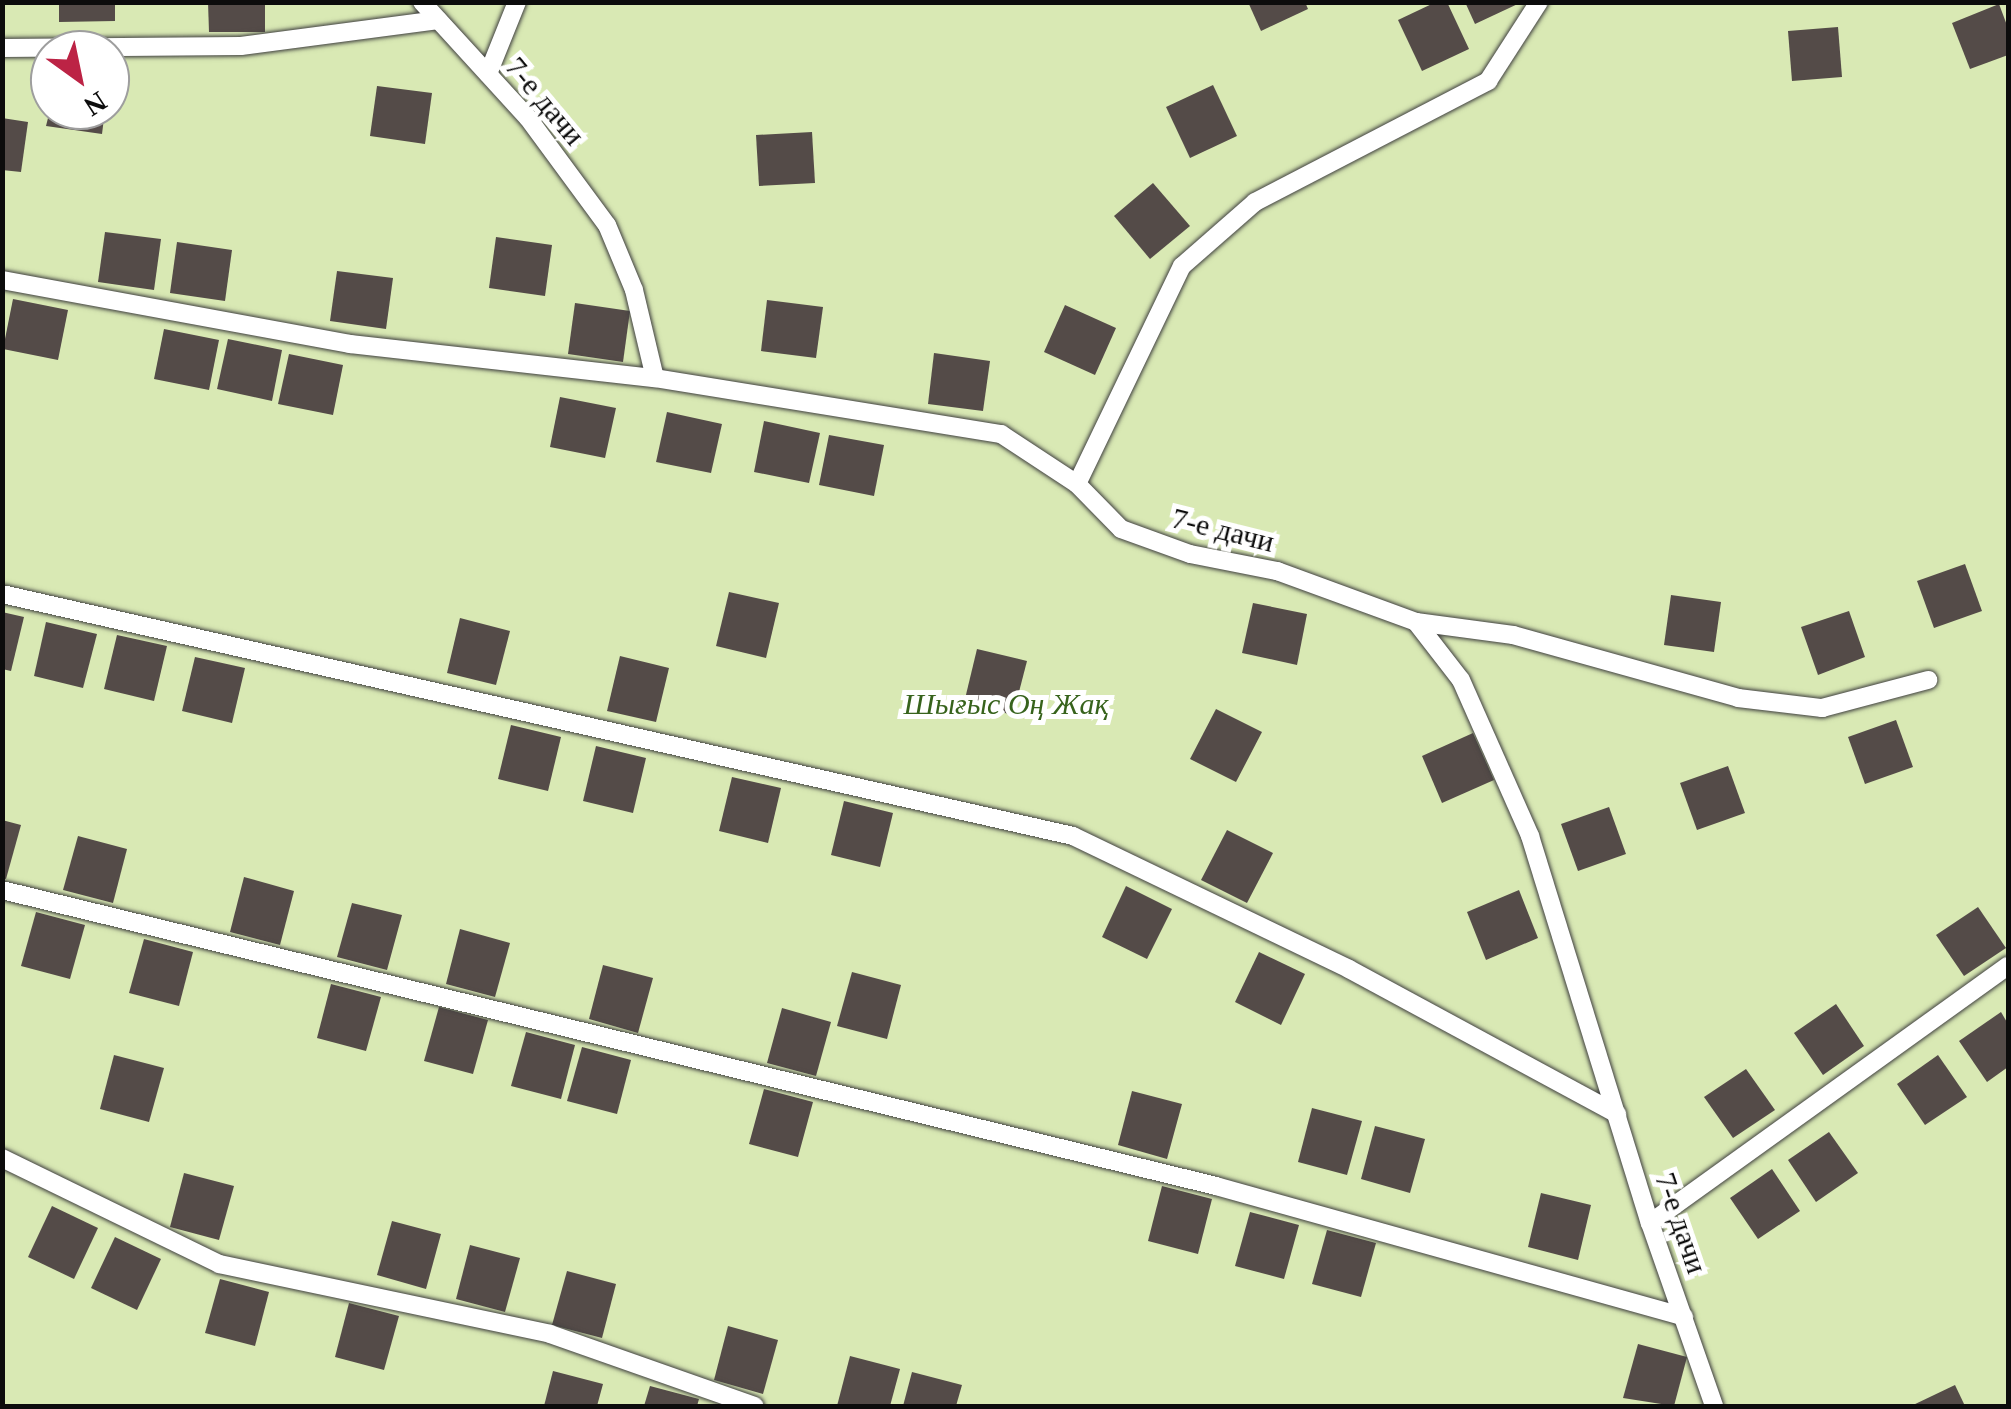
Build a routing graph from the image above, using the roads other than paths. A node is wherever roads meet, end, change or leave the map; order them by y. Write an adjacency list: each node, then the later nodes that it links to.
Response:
1 (422, 2): 4 (lane, 7-е дачи)
2 (517, 2): 6 (lane)
3 (1539, 2): 9 (lane)
4 (438, 20): 5 (lane); 6 (lane, 7-е дачи)
5 (2, 48)
6 (488, 74): 8 (lane, 7-е дачи)
7 (2, 280): 8 (lane)
8 (655, 378): 9 (lane, 7-е дачи)
9 (1077, 484): 11 (lane, 7-е дачи)
10 (2, 594): 15 (lane)
11 (1416, 622): 12 (lane); 15 (lane, 7-е дачи)
12 (1928, 680)
13 (2, 890): 18 (lane)
14 (2008, 966): 17 (lane)
15 (1616, 1114): 17 (lane, 7-е дачи)
16 (2, 1158): 19 (lane)
17 (1650, 1222): 18 (lane, 7-е дачи)
18 (1684, 1316): 20 (lane, 7-е дачи)
19 (754, 1406)
20 (1714, 1406)

